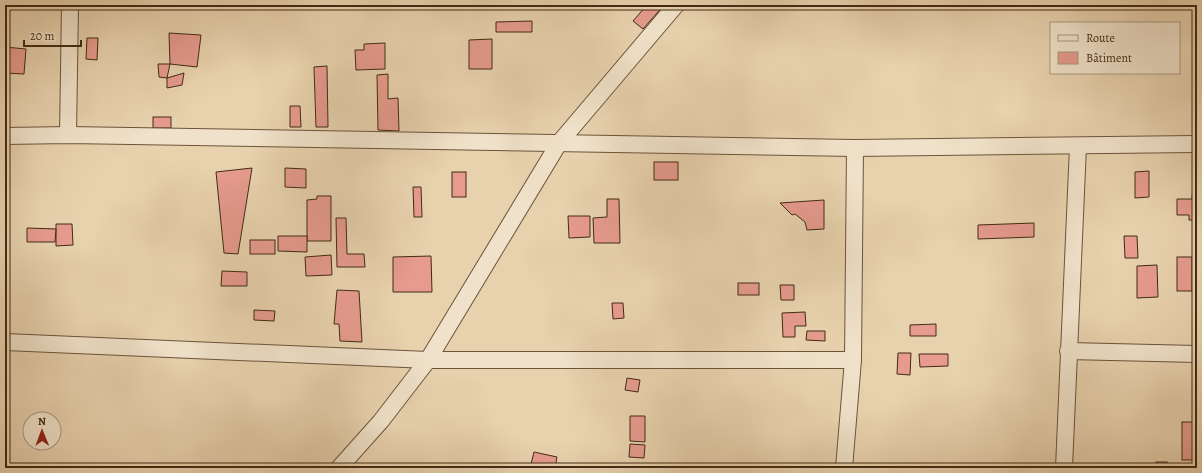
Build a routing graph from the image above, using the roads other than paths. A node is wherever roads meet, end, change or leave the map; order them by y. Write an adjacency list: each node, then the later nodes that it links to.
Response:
1 (70, 5): 3 (street)
2 (676, 5): 5 (street)
3 (68, 135): 4 (street); 5 (street)
4 (5, 136)
5 (559, 143): 8 (street); 12 (street)
6 (1197, 144): 7 (street)
7 (1078, 146): 8 (street); 10 (street)
8 (855, 148): 13 (street)
9 (5, 342): 12 (street)
10 (1068, 351): 11 (street); 16 (street)
11 (1197, 354)
12 (428, 360): 13 (street); 14 (street)
13 (853, 360): 15 (street)
14 (339, 468)
15 (844, 468)
16 (1064, 468)

